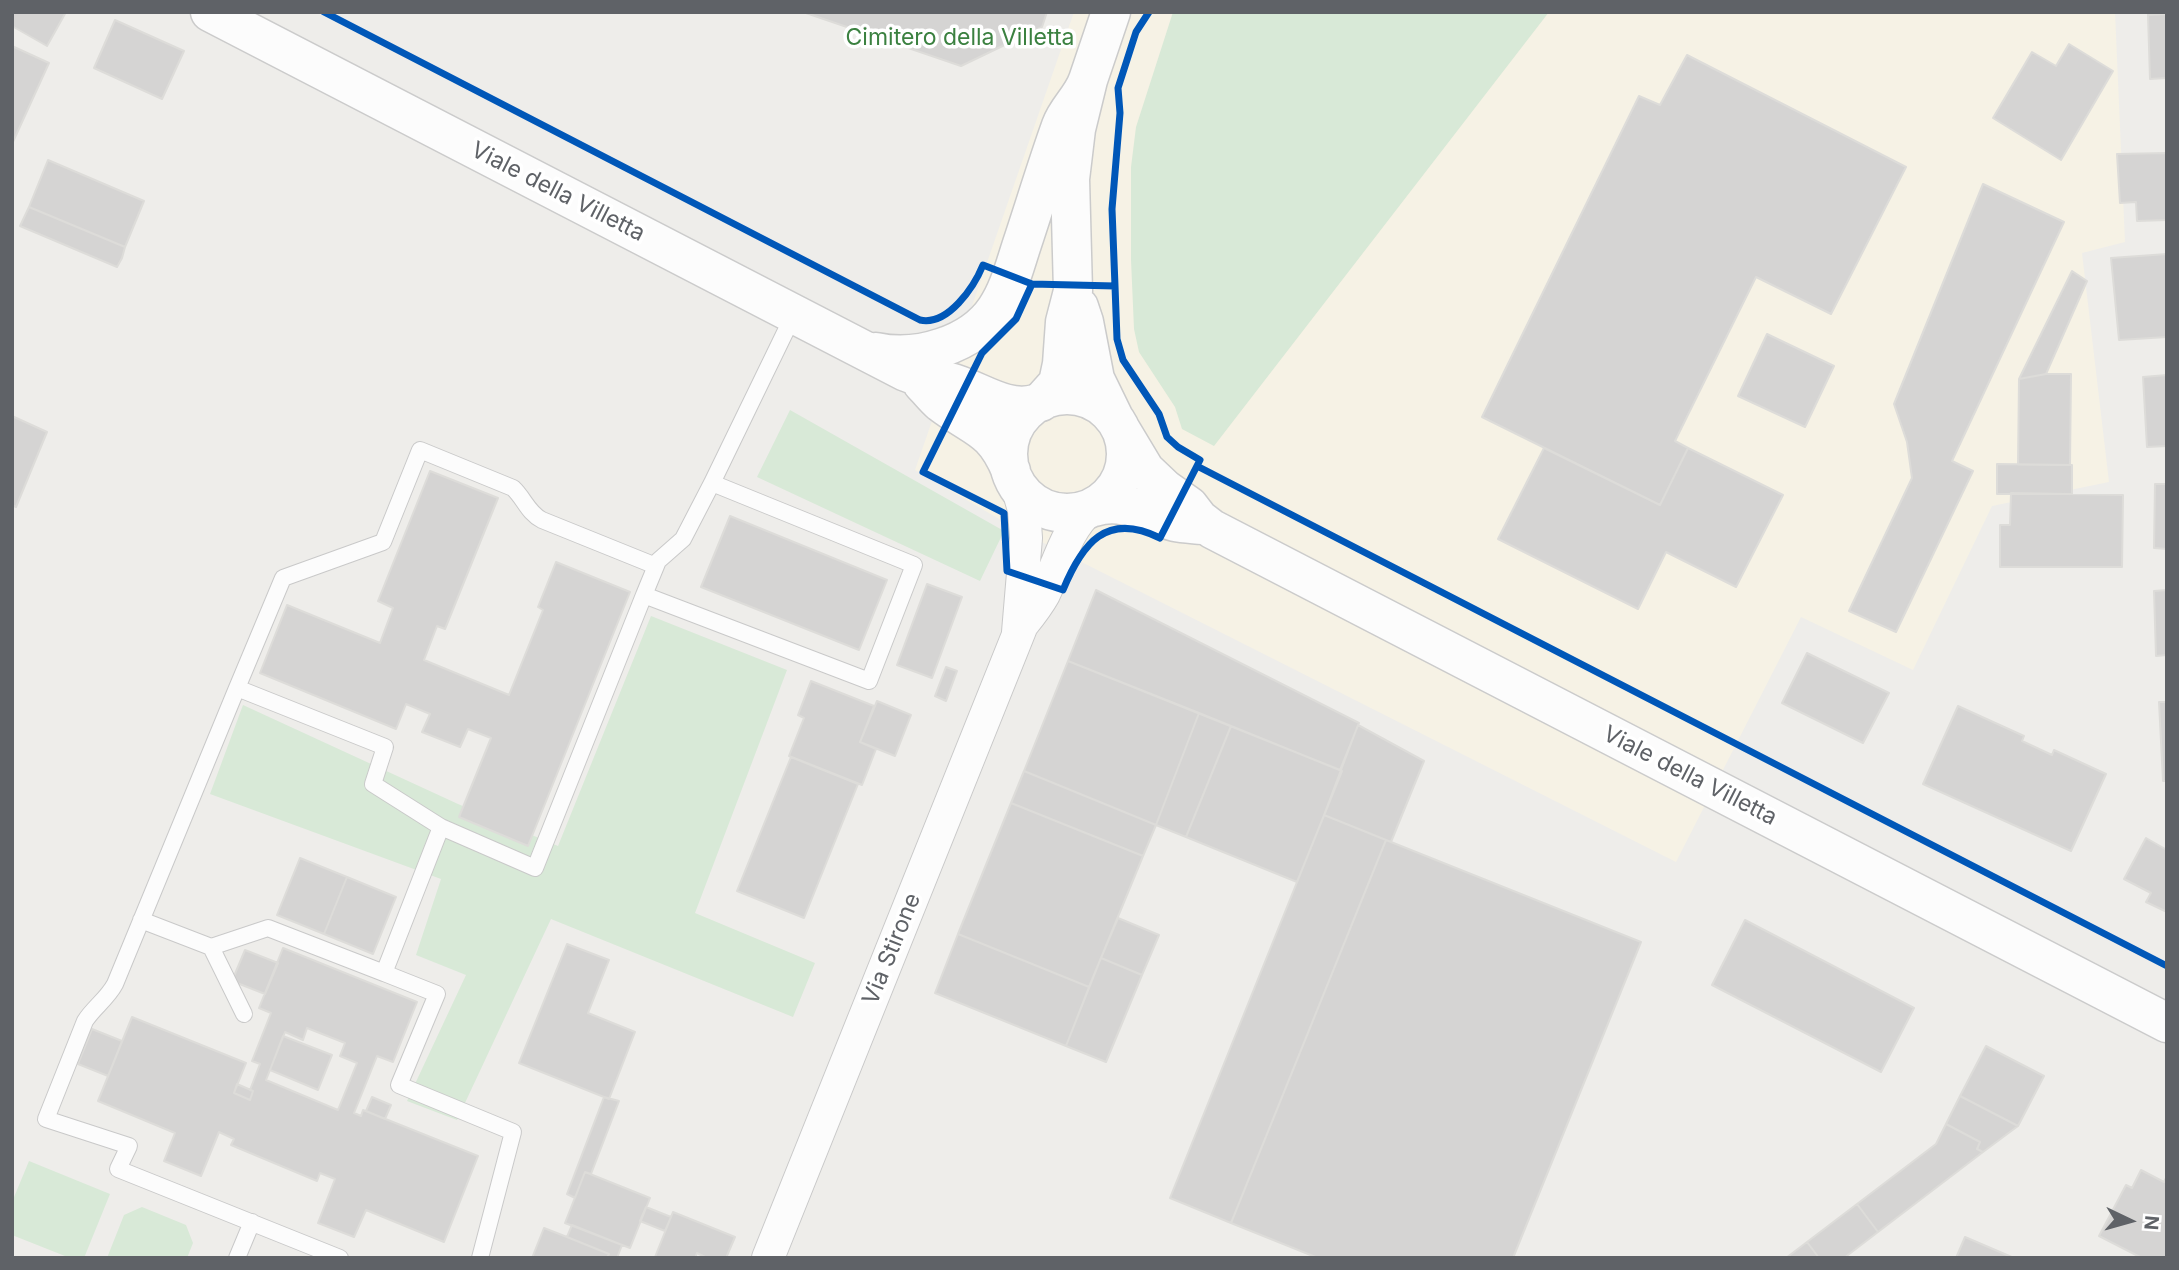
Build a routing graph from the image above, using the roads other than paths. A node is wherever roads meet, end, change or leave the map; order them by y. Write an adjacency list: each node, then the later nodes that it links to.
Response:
1 (210, 12): 5 (street, Viale della Villetta)
2 (1111, 12): 3 (street)
3 (1088, 80): 4 (street); 6 (street)
4 (1073, 285): 8 (street); 9 (street, Viale della Villetta)
5 (794, 314): 6 (street, Viale della Villetta); 11 (lane)
6 (856, 346): 7 (street, Viale della Villetta)
7 (906, 372): 8 (street, Viale della Villetta); 10 (street, Viale della Villetta)
8 (1038, 403): 9 (street); 10 (street)
9 (1118, 425): 12 (street); 13 (street, Viale della Villetta)
10 (1014, 477): 12 (street); 16 (street, Via Stirone)
11 (712, 483): 14 (lane); 15 (lane)
12 (1092, 508): 13 (street, Viale della Villetta); 16 (street, Via Stirone)
13 (1212, 529): 23 (street, Viale della Villetta)
14 (656, 566): 15 (lane); 17 (lane)
15 (644, 595): 18 (lane)
16 (1016, 640): 28 (street, Via Stirone)
17 (237, 688): 18 (lane); 19 (lane)
18 (441, 827): 21 (lane)
19 (141, 920): 20 (lane); 24 (lane)
20 (211, 947): 21 (lane); 22 (lane)
21 (384, 973): 27 (lane)
22 (244, 1014)
23 (2167, 1023)
24 (252, 1222): 25 (lane); 26 (lane)
25 (237, 1258)
26 (340, 1258)
27 (480, 1258)
28 (768, 1258)

